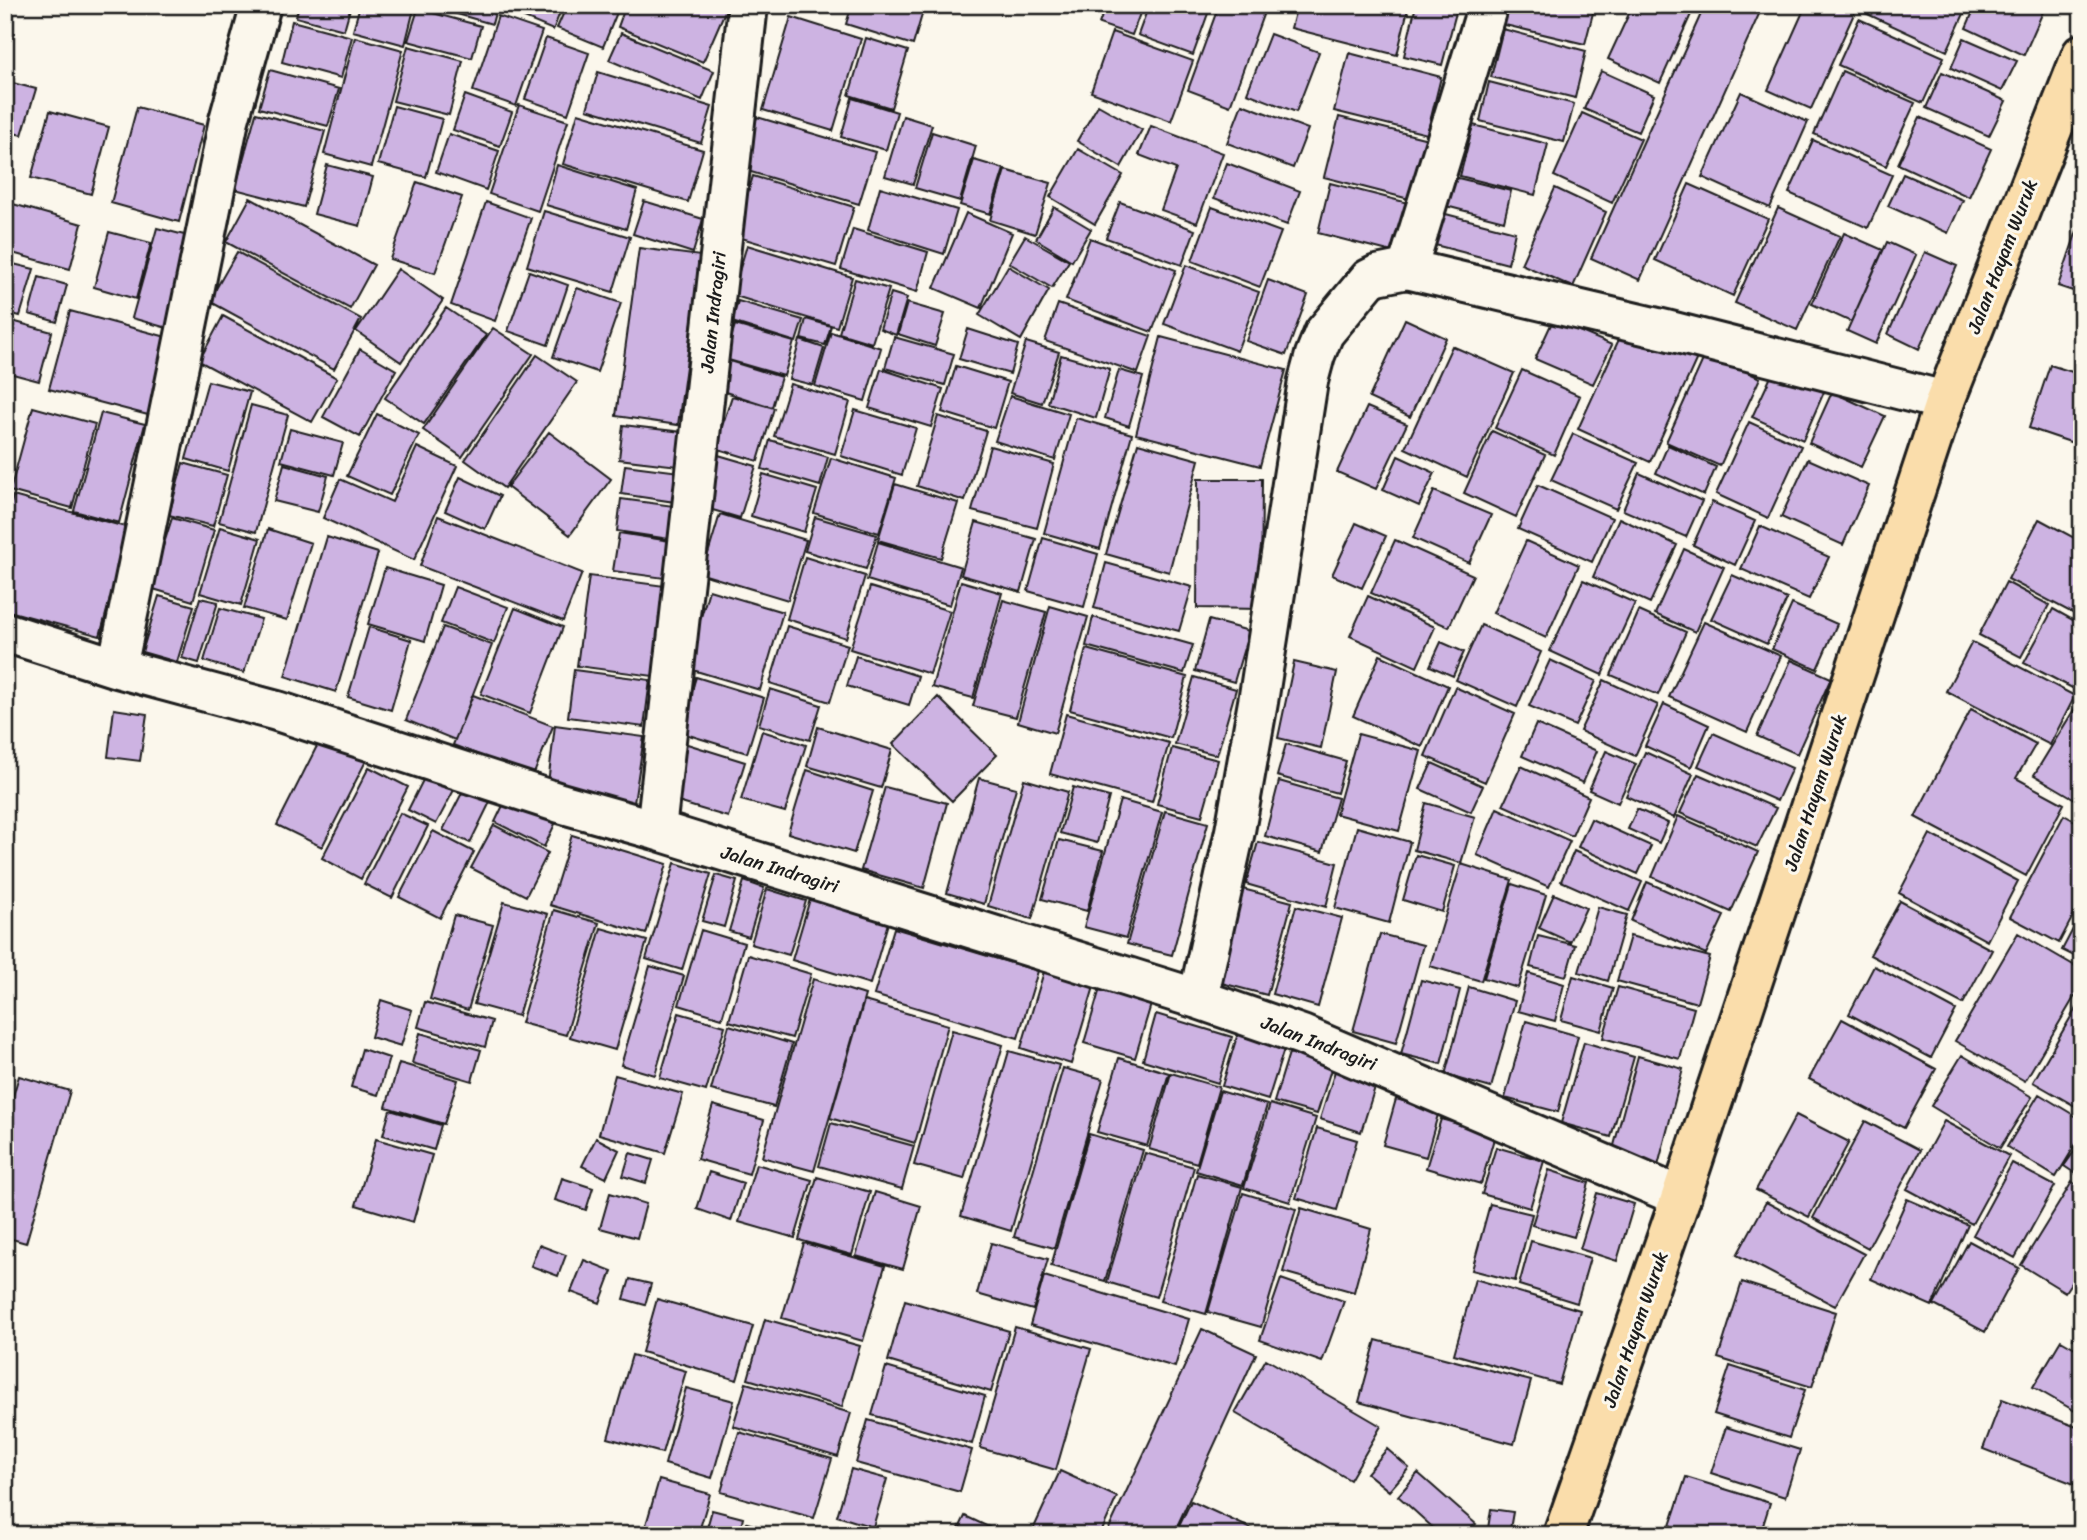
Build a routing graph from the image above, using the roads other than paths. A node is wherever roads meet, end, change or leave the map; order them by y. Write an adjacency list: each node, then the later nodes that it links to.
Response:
1 (261, 5): 8 (street)
2 (748, 5): 9 (street, Jalan Indragiri)
3 (1488, 5): 5 (street)
4 (2082, 54): 6 (highway, Jalan Hayam Wuruk)
5 (1407, 270): 6 (street); 10 (street)
6 (1945, 401): 11 (highway, Jalan Hayam Wuruk)
7 (5, 632): 8 (street)
8 (117, 668): 9 (street)
9 (656, 830): 10 (street, Jalan Indragiri)
10 (1198, 999): 11 (street, Jalan Indragiri)
11 (1681, 1197): 12 (highway, Jalan Hayam Wuruk)
12 (1563, 1535)

